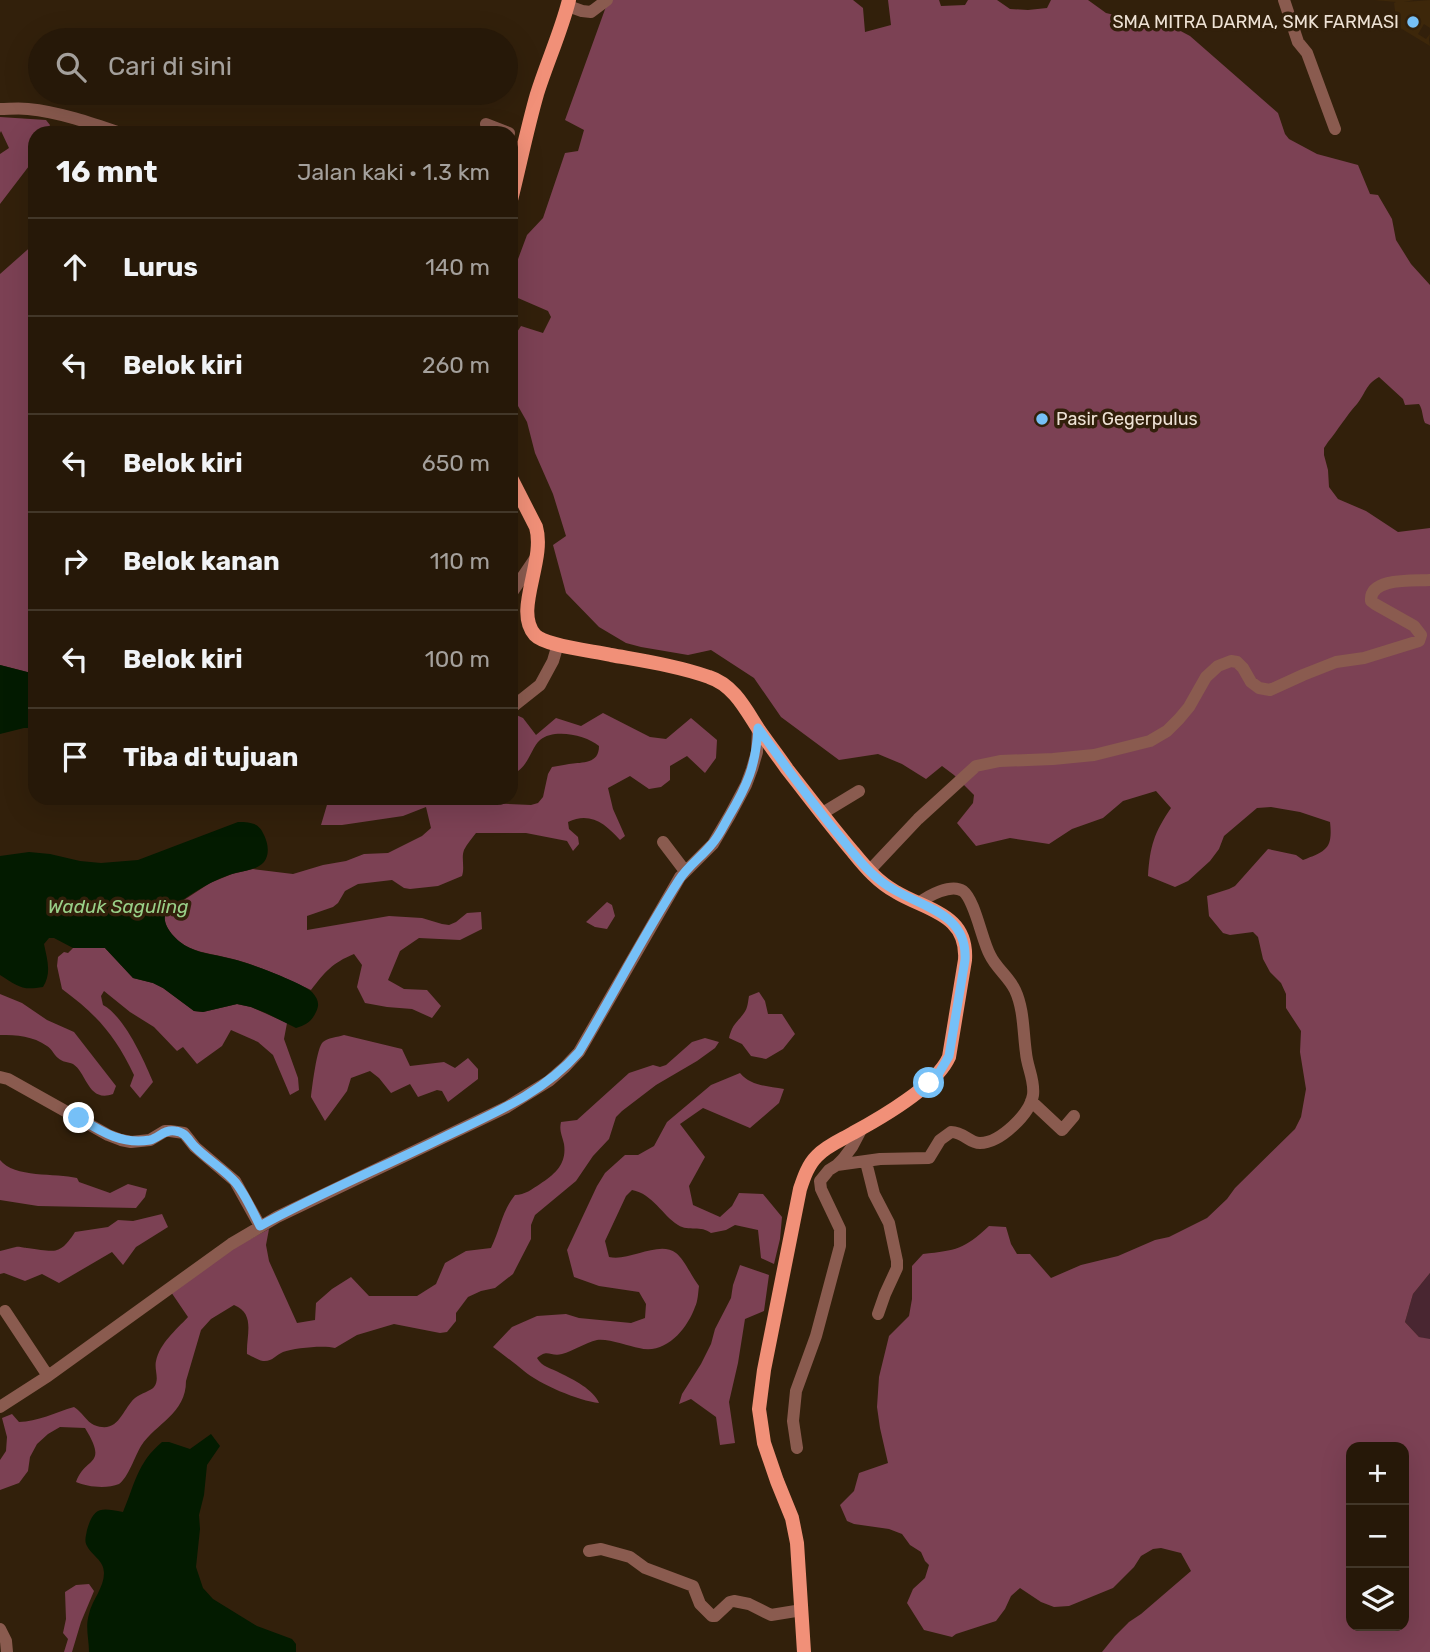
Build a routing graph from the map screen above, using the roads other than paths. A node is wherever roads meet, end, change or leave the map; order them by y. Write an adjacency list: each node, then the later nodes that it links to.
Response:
1 (607, 0): 3 (street)
2 (1284, 0): 9 (street)
3 (568, 3): 8 (main road)
4 (0, 109): 6 (street)
5 (486, 124): 7 (street)
6 (100, 126)
7 (491, 126)
8 (518, 129)
9 (1335, 129)
10 (518, 492): 11 (main road)
11 (538, 554): 13 (street); 14 (main road)
12 (1430, 580): 21 (street)
13 (518, 584)
14 (558, 644): 15 (street); 16 (main road)
15 (518, 702)
16 (758, 728): 18 (main road); 20 (street)
17 (859, 791): 18 (street)
18 (821, 814): 21 (main road)
19 (663, 842): 20 (street)
20 (685, 871): 29 (street)
21 (869, 871): 22 (main road)
22 (919, 903): 24 (street); 26 (main road)
23 (0, 1077): 29 (street)
24 (1031, 1101): 25 (street); 27 (street)
25 (1074, 1116)
26 (862, 1128): 28 (street); 36 (main road)
27 (866, 1162): 28 (street); 31 (street)
28 (838, 1165): 34 (street)
29 (260, 1226): 32 (street)
30 (5, 1311): 32 (street)
31 (878, 1314)
32 (48, 1376): 33 (street)
33 (0, 1407)
34 (797, 1448)
35 (589, 1551): 36 (street)
36 (802, 1610): 39 (main road)
37 (0, 1629): 38 (street)
38 (7, 1652)
39 (804, 1652)

